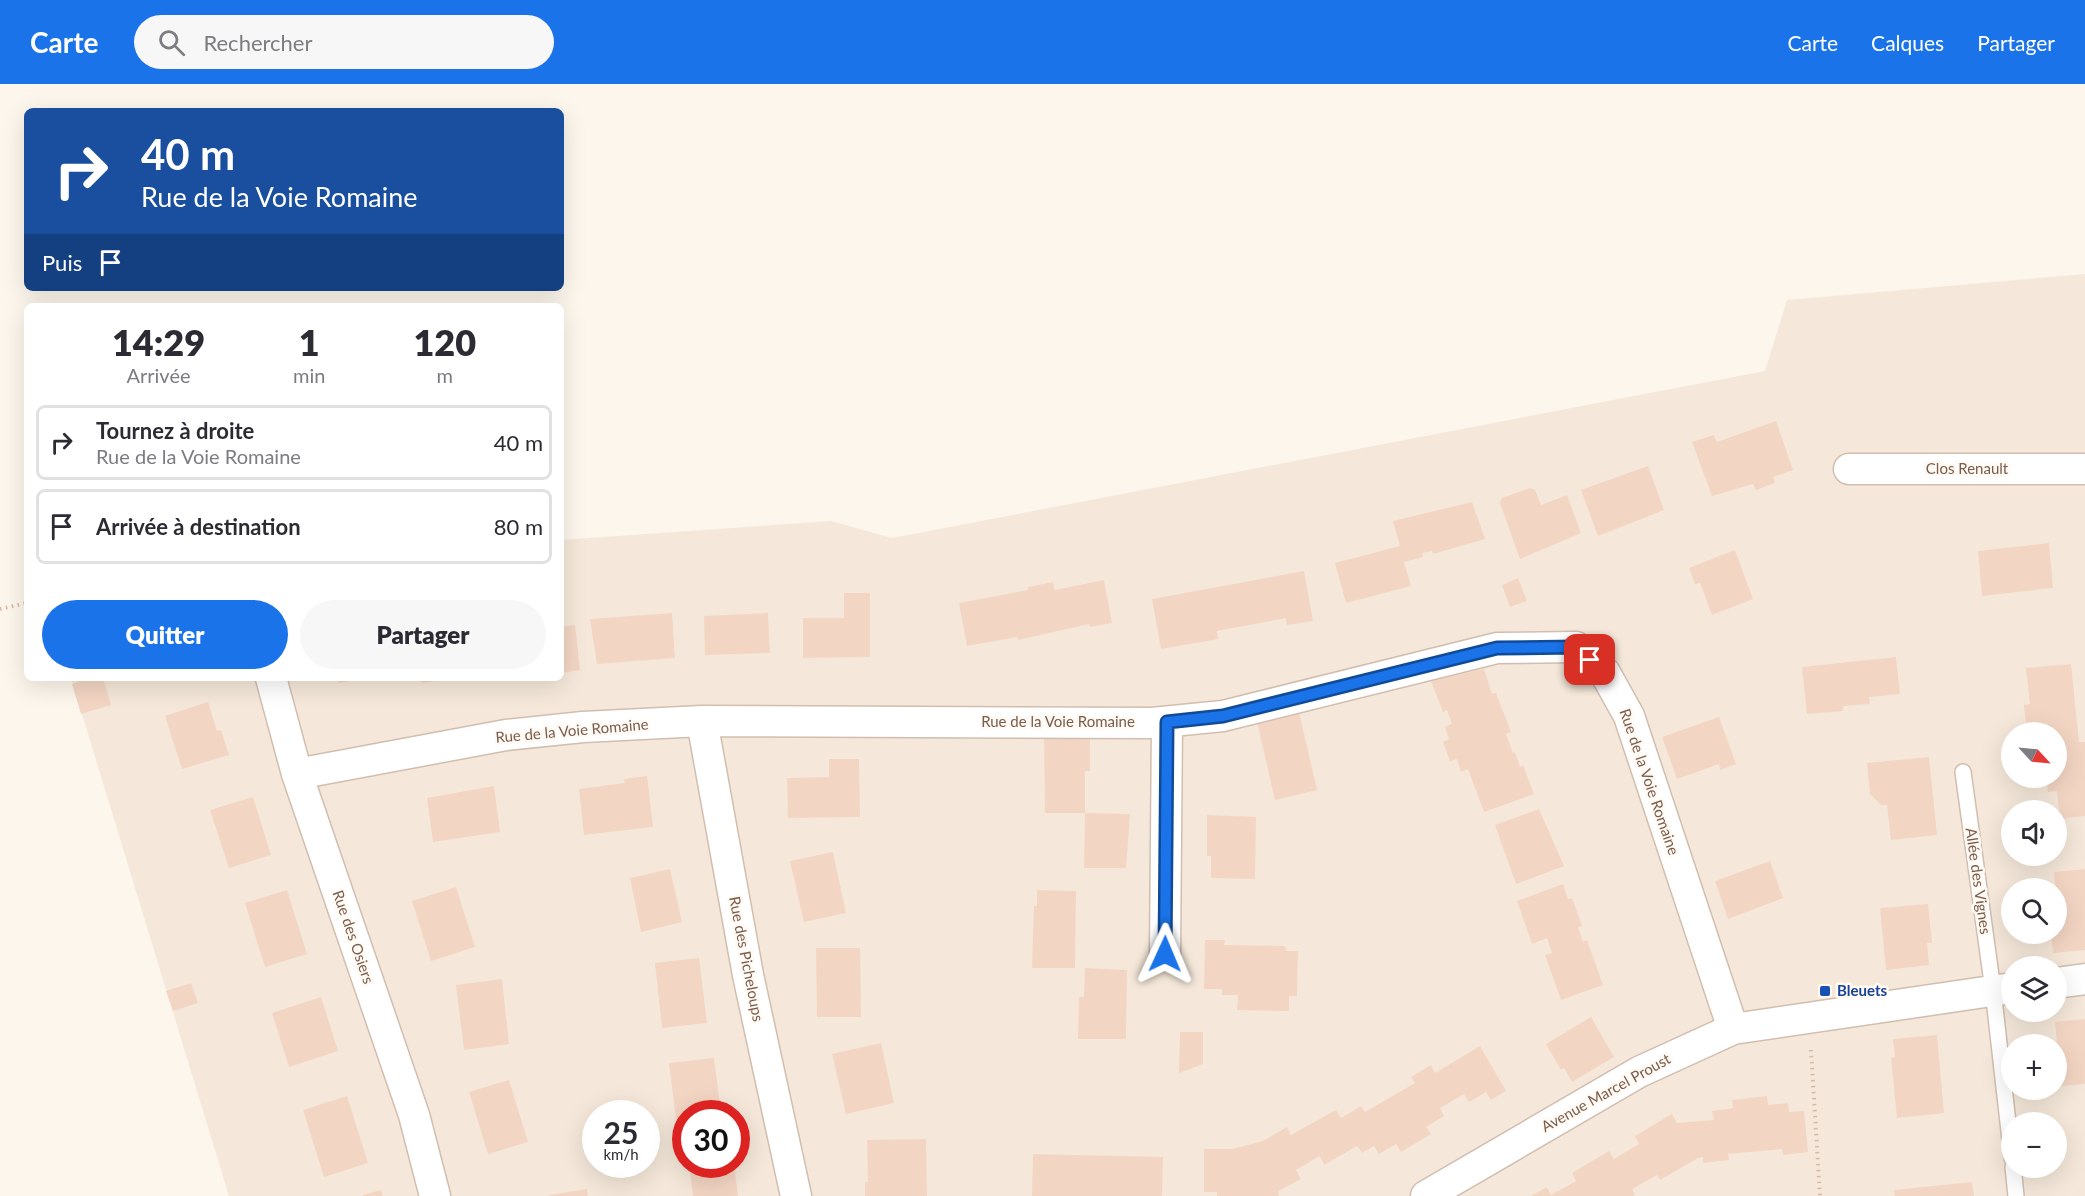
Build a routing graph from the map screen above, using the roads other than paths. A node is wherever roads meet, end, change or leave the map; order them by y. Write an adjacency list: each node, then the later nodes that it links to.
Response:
1 (1849, 469): 2 (street, Clos Renault)
2 (2085, 469)
3 (272, 681): 7 (street, Rue des Osiers)
4 (702, 721): 5 (street, Rue de la Voie Romaine); 7 (street, Rue de la Voie Romaine); 18 (street, Rue des Picheloups)
5 (1167, 722): 8 (street); 14 (street, Rue de la Voie Romaine)
6 (1963, 772): 11 (lane, Allée des Vignes)
7 (297, 774): 17 (street, Rue des Osiers)
8 (1165, 954)
9 (2085, 979): 10 (street)
10 (2067, 981)
11 (2001, 983)
12 (2001, 989): 14 (street, Avenue Marcel Proust)
13 (2004, 1022): 15 (lane, Allée des Vignes)
14 (1733, 1029): 19 (street, Avenue Marcel Proust)
15 (2009, 1112)
16 (2014, 1178): 20 (lane)
17 (435, 1196)
18 (796, 1196)
19 (1426, 1196)
20 (2016, 1196)

